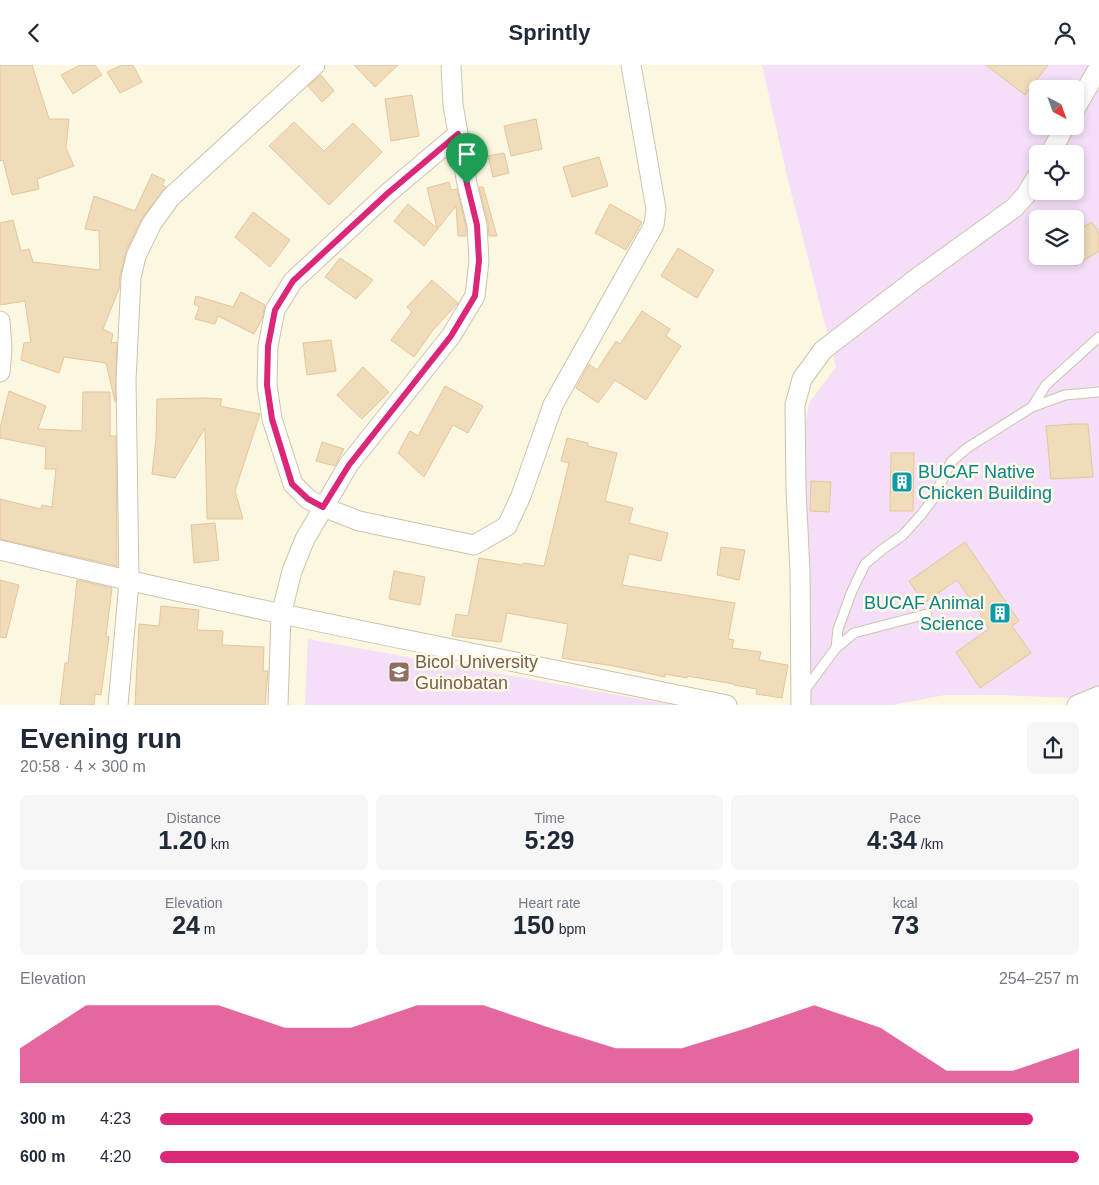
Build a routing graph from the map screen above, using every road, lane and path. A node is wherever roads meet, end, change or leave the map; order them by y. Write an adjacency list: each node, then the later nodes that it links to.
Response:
1 (315, 65): 15 (street)
2 (451, 65): 6 (street)
3 (631, 65): 13 (street)
4 (1099, 67): 5 (street)
5 (1084, 93)
6 (458, 134): 13 (street); 13 (street)
7 (1029, 190): 20 (street)
8 (0, 321): 10 (street)
9 (1099, 337): 12 (lane)
10 (0, 372)
11 (1099, 392): 12 (lane)
12 (1032, 407): 18 (lane)
13 (323, 507): 17 (street)
14 (0, 550): 15 (street)
15 (128, 582): 17 (street); 21 (street)
16 (927, 614): 18 (lane)
17 (281, 615): 22 (street); 23 (street)
18 (836, 648): 20 (lane)
19 (1099, 696): 24 (street)
20 (801, 701)
21 (118, 705)
22 (278, 705)
23 (727, 705)
24 (1076, 705)

